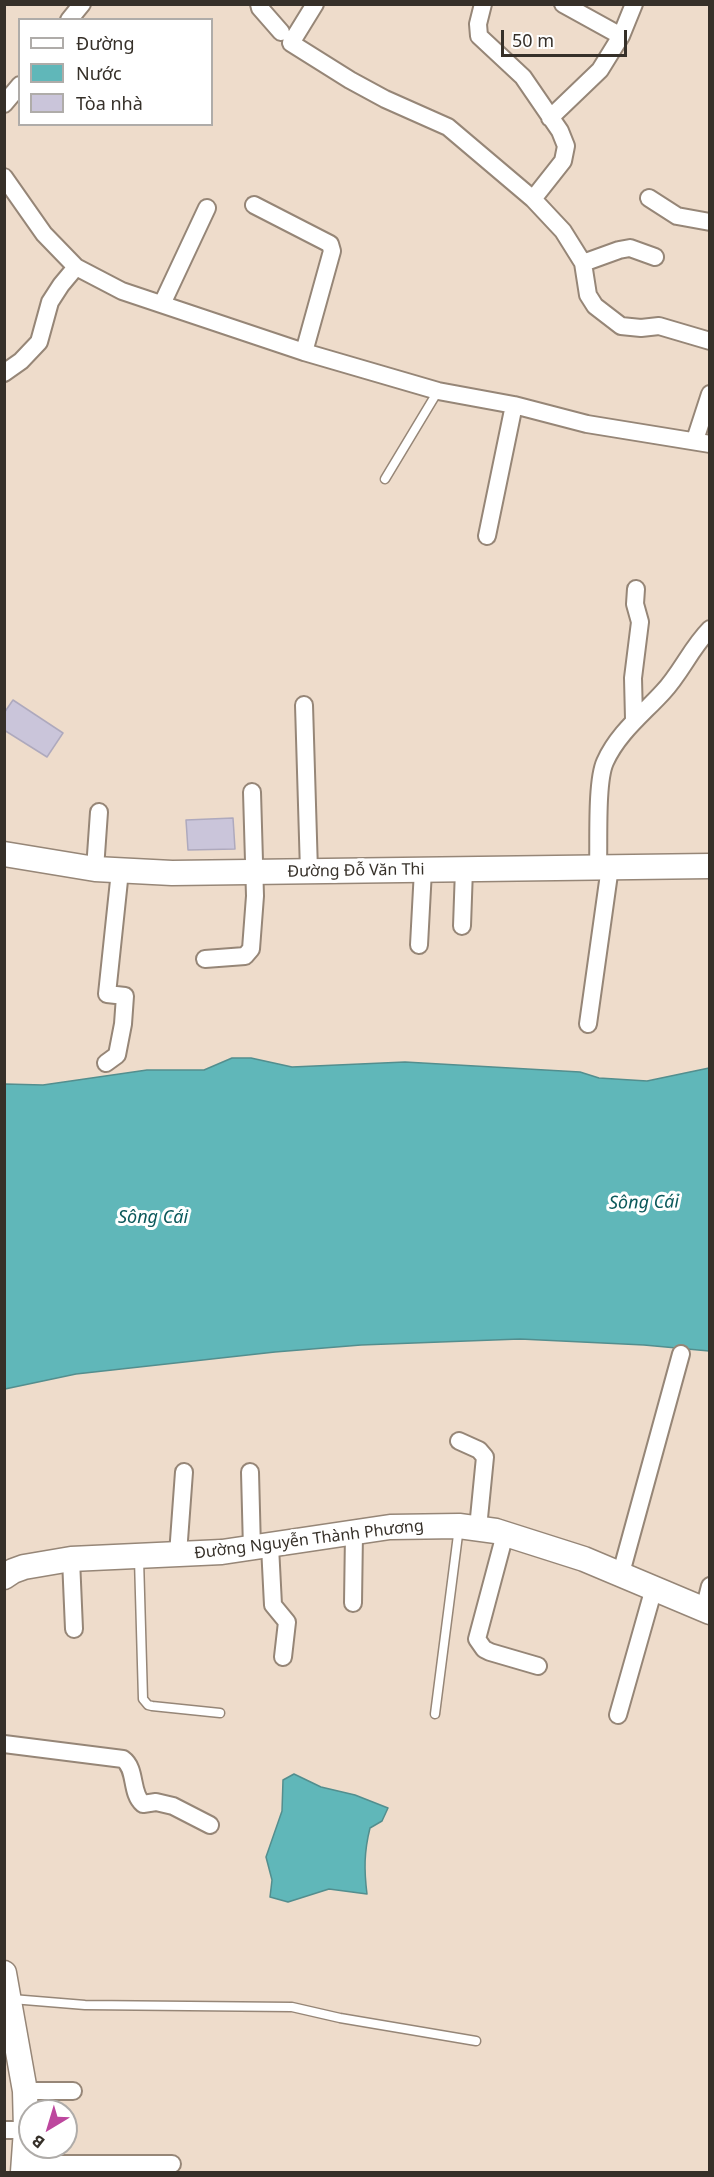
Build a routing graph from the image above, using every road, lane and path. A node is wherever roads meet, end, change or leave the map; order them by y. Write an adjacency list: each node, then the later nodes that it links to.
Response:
1 (259, 4): 8 (street)
2 (315, 4): 15 (street)
3 (483, 4): 12 (street)
4 (563, 4): 9 (street)
5 (634, 4): 9 (street)
6 (81, 5): 7 (street)
7 (71, 18)
8 (281, 32)
9 (621, 36): 12 (street)
10 (18, 87): 11 (street)
11 (4, 104)
12 (550, 118): 15 (street)
13 (4, 177): 21 (street)
14 (649, 198): 18 (street)
15 (533, 199): 20 (street)
16 (255, 205): 24 (street)
17 (207, 208): 22 (street)
18 (710, 222)
19 (655, 257): 20 (street)
20 (583, 263): 23 (street)
21 (76, 267): 22 (street); 25 (street)
22 (162, 304): 24 (street)
23 (710, 341)
24 (304, 352): 26 (street)
25 (4, 373)
26 (438, 391): 28 (street); 30 (lane)
27 (710, 394): 29 (street)
28 (514, 405): 29 (street); 31 (street)
29 (702, 442)
30 (385, 479)
31 (487, 536)
32 (636, 589): 35 (street)
33 (710, 629): 35 (street)
34 (304, 705): 46 (street)
35 (634, 719): 40 (street)
36 (252, 792): 45 (street)
37 (99, 812): 41 (street)
38 (4, 854): 41 (main road, Đường Đỗ Văn Thi)
39 (710, 866): 40 (main road, Đường Đỗ Văn Thi)
40 (604, 867): 42 (main road, Đường Đỗ Văn Thi); 50 (street)
41 (95, 869): 44 (main road, Đường Đỗ Văn Thi)
42 (465, 869): 43 (main road, Đường Đỗ Văn Thi); 47 (street)
43 (423, 870): 46 (main road, Đường Đỗ Văn Thi); 48 (street)
44 (120, 872): 45 (main road, Đường Đỗ Văn Thi); 51 (street)
45 (253, 872): 46 (main road, Đường Đỗ Văn Thi); 49 (street)
46 (309, 872)
47 (462, 926)
48 (419, 945)
49 (206, 959)
50 (588, 1024)
51 (106, 1063)
52 (681, 1354): 63 (street)
53 (459, 1441): 56 (street)
54 (184, 1472): 60 (street)
55 (250, 1472): 59 (street)
56 (469, 1527): 57 (main road, Đường Nguyễn Thành Phương); 58 (main road, Đường Nguyễn Thành Phương); 73 (lane)
57 (354, 1533): 59 (main road, Đường Nguyễn Thành Phương); 67 (street)
58 (505, 1534): 63 (main road, Đường Nguyễn Thành Phương); 71 (street)
59 (261, 1547): 60 (main road, Đường Nguyễn Thành Phương); 70 (street)
60 (178, 1554): 61 (main road, Đường Nguyễn Thành Phương)
61 (139, 1556): 62 (main road, Đường Nguyễn Thành Phương); 72 (lane)
62 (70, 1559): 64 (main road, Đường Nguyễn Thành Phương); 69 (street)
63 (621, 1573): 66 (main road, Đường Nguyễn Thành Phương)
64 (4, 1577)
65 (710, 1586): 68 (street)
66 (654, 1588): 68 (main road, Đường Nguyễn Thành Phương); 74 (street)
67 (353, 1603)
68 (707, 1611)
69 (74, 1629)
70 (283, 1657)
71 (538, 1666)
72 (220, 1713)
73 (435, 1714)
74 (618, 1715)
75 (4, 1744): 76 (street)
76 (210, 1825)
77 (4, 1973): 78 (main road)
78 (9, 1998): 79 (lane); 80 (main road)
79 (476, 2041)
80 (25, 2091): 81 (street); 82 (main road)
81 (73, 2091)
82 (15, 2130): 84 (main road)
83 (172, 2164): 84 (street)
84 (24, 2168)

